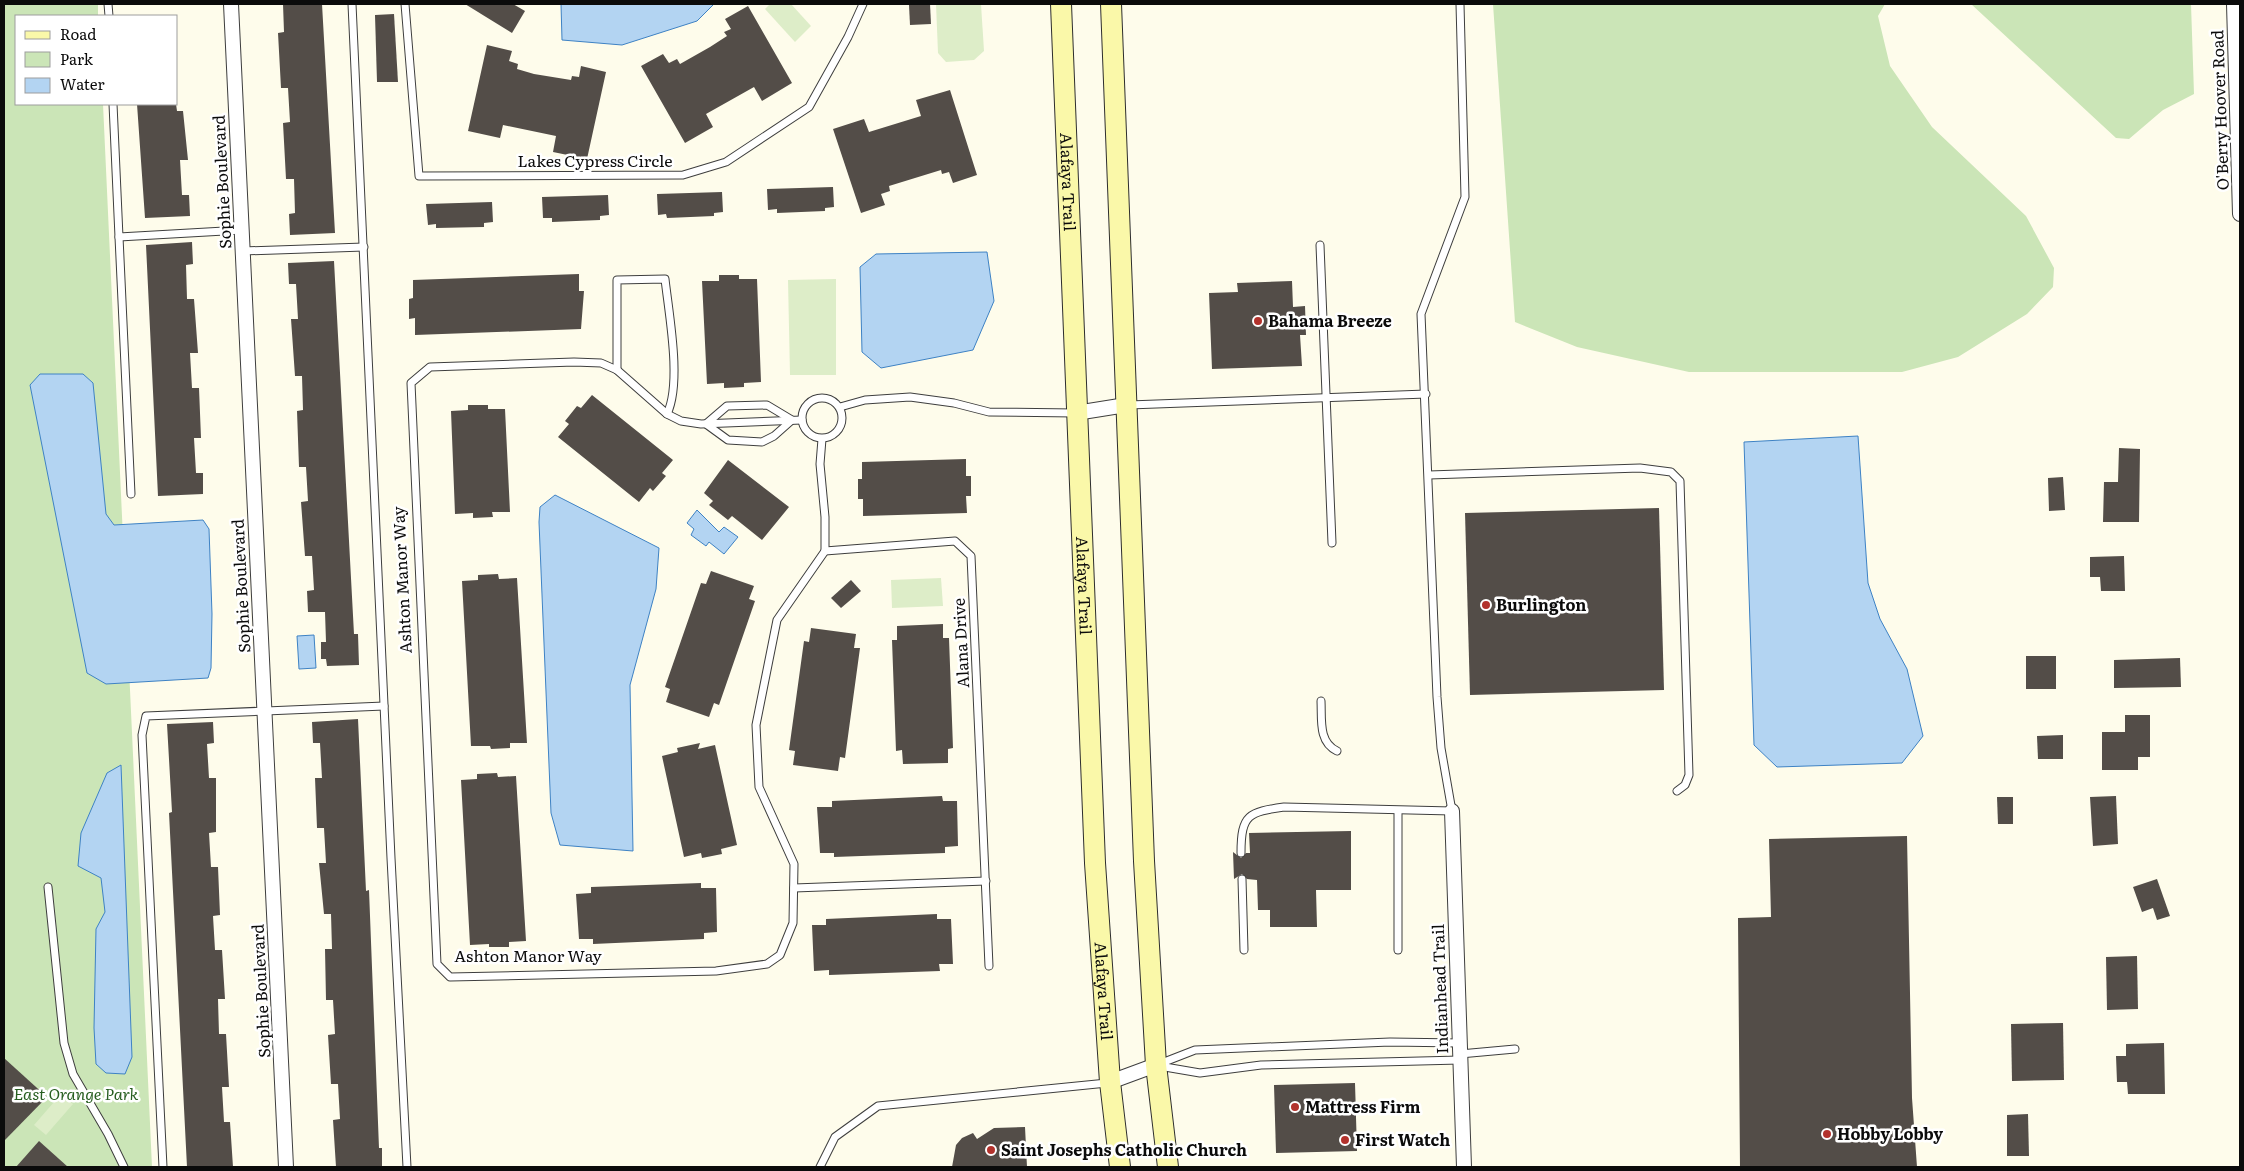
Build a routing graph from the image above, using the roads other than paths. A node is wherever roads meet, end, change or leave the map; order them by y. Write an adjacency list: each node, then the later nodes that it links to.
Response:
1 (231, 4): 11 (street, Sophie Boulevard)
2 (352, 4): 14 (lane)
3 (405, 4): 4 (lane, Lakes Cypress Circle)
4 (863, 4)
5 (1061, 4): 21 (main road, Alafaya Trail)
6 (1111, 4): 19 (main road)
7 (1460, 4): 17 (lane)
8 (2234, 4): 10 (street, O'Berry Hoover Road)
9 (113, 105): 12 (lane)
10 (2240, 214)
11 (242, 230): 12 (lane); 15 (street, Sophie Boulevard)
12 (119, 237): 28 (lane)
13 (1320, 245): 18 (lane)
14 (364, 247): 15 (lane); 32 (lane)
15 (243, 251): 33 (street, Sophie Boulevard)
16 (617, 370): 22 (lane, Ashton Manor Way); 22 (lane); 42 (lane, Ashton Manor Way)
17 (1426, 394): 18 (lane); 27 (lane)
18 (1325, 398): 19 (lane); 29 (lane)
19 (1126, 405): 21 (street); 48 (main road)
20 (840, 407): 21 (lane); 24 (lane); 26 (lane)
21 (1076, 413): 49 (main road, Alafaya Trail)
22 (667, 414): 25 (lane, Ashton Manor Way)
23 (792, 420): 24 (lane, Ashton Manor Way); 25 (lane, Ashton Manor Way); 25 (lane); 25 (lane)
24 (802, 420): 26 (lane)
25 (706, 424)
26 (822, 439): 30 (lane)
27 (1429, 475): 35 (lane); 36 (lane)
28 (131, 494)
29 (1332, 543)
30 (825, 551): 40 (lane, Alana Drive); 42 (lane, Ashton Manor Way)
31 (1321, 701): 34 (lane)
32 (384, 706): 33 (lane); 53 (lane)
33 (265, 710): 51 (lane); 52 (street, Sophie Boulevard)
34 (1337, 751)
35 (1677, 791)
36 (1452, 810): 37 (lane); 47 (street, Indianhead Trail)
37 (1398, 811): 38 (lane); 44 (lane)
38 (1241, 853)
39 (1242, 880): 43 (lane)
40 (986, 881): 42 (lane); 45 (lane, Alana Drive)
41 (48, 888): 50 (lane)
42 (794, 888)
43 (1244, 950)
44 (1398, 950)
45 (989, 966)
46 (1515, 1049): 47 (lane)
47 (1460, 1052): 48 (lane); 48 (lane); 57 (street, Indianhead Trail)
48 (1156, 1065): 49 (street); 56 (main road)
49 (1110, 1082): 54 (lane); 55 (main road, Alafaya Trail)
50 (124, 1167)
51 (164, 1167)
52 (286, 1167)
53 (407, 1167)
54 (820, 1167)
55 (1120, 1167)
56 (1168, 1167)
57 (1464, 1167)

